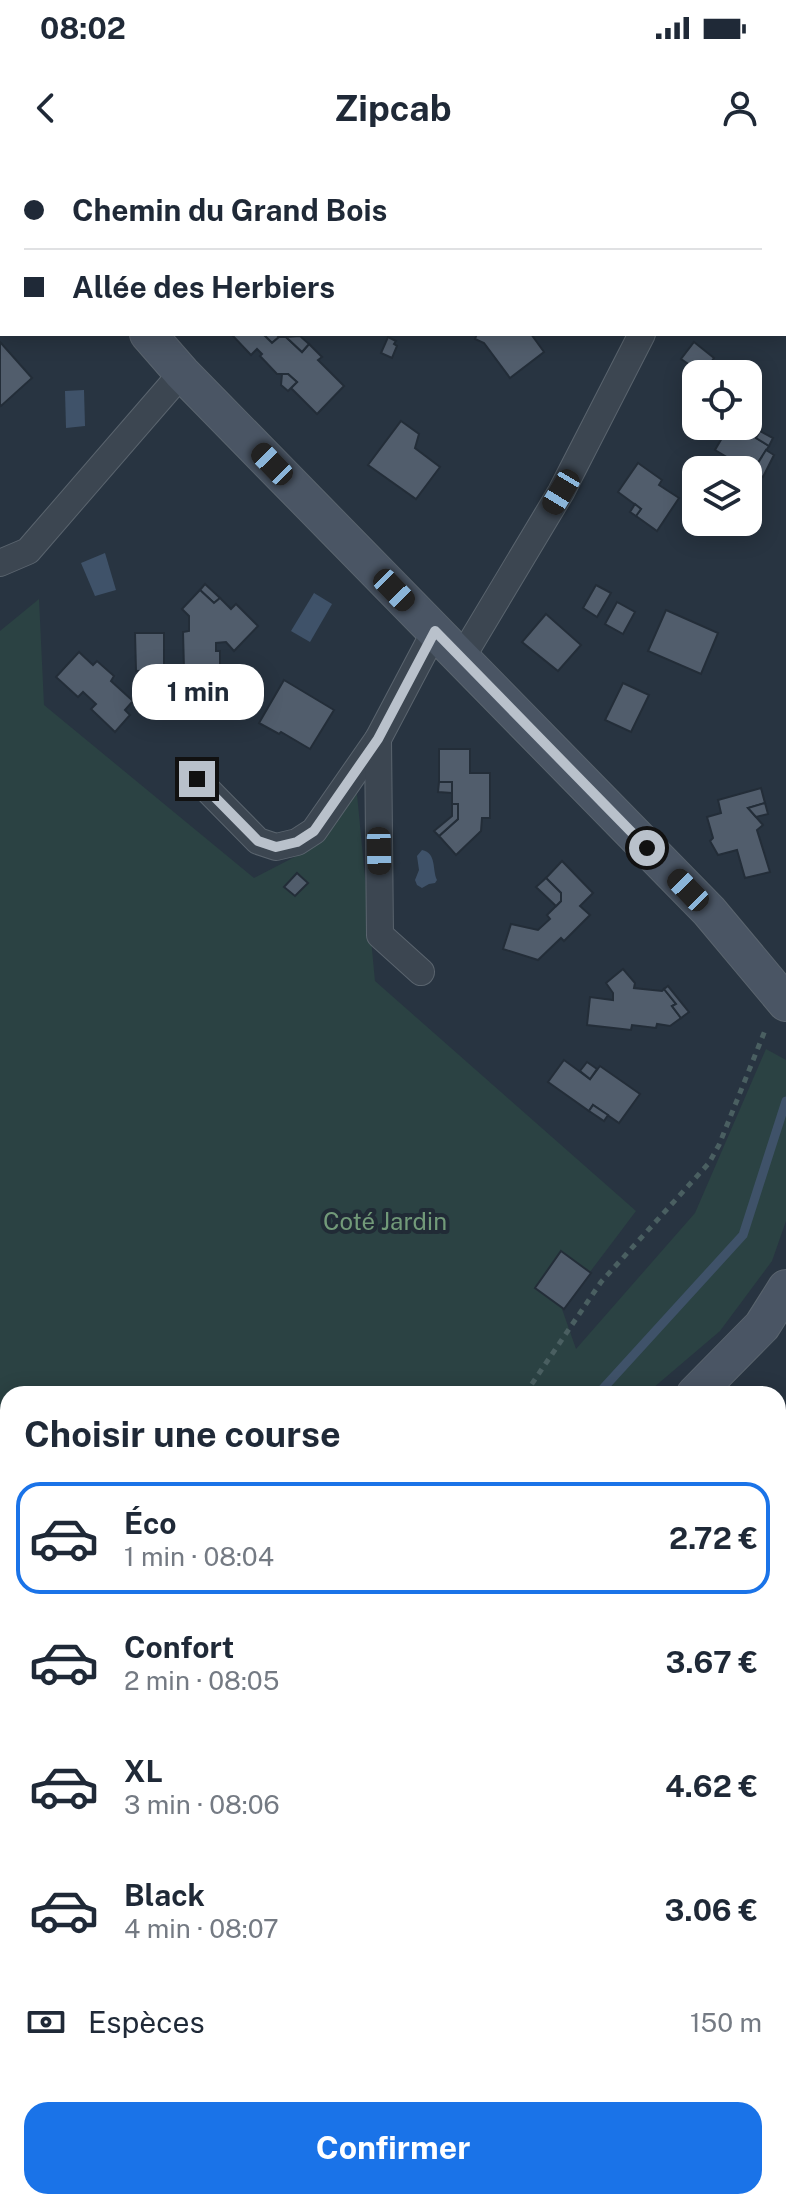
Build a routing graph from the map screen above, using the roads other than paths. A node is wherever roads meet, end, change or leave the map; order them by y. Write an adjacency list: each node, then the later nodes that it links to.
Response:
1 (153, 336): 3 (street)
2 (641, 336): 6 (street)
3 (182, 373): 4 (street); 5 (street)
4 (0, 563)
5 (435, 631): 6 (street); 7 (street)
6 (461, 659): 10 (street)
7 (378, 739): 8 (street); 9 (street)
8 (197, 779)
9 (421, 972)
10 (783, 999)
11 (786, 1288): 12 (street)
12 (703, 1386)

